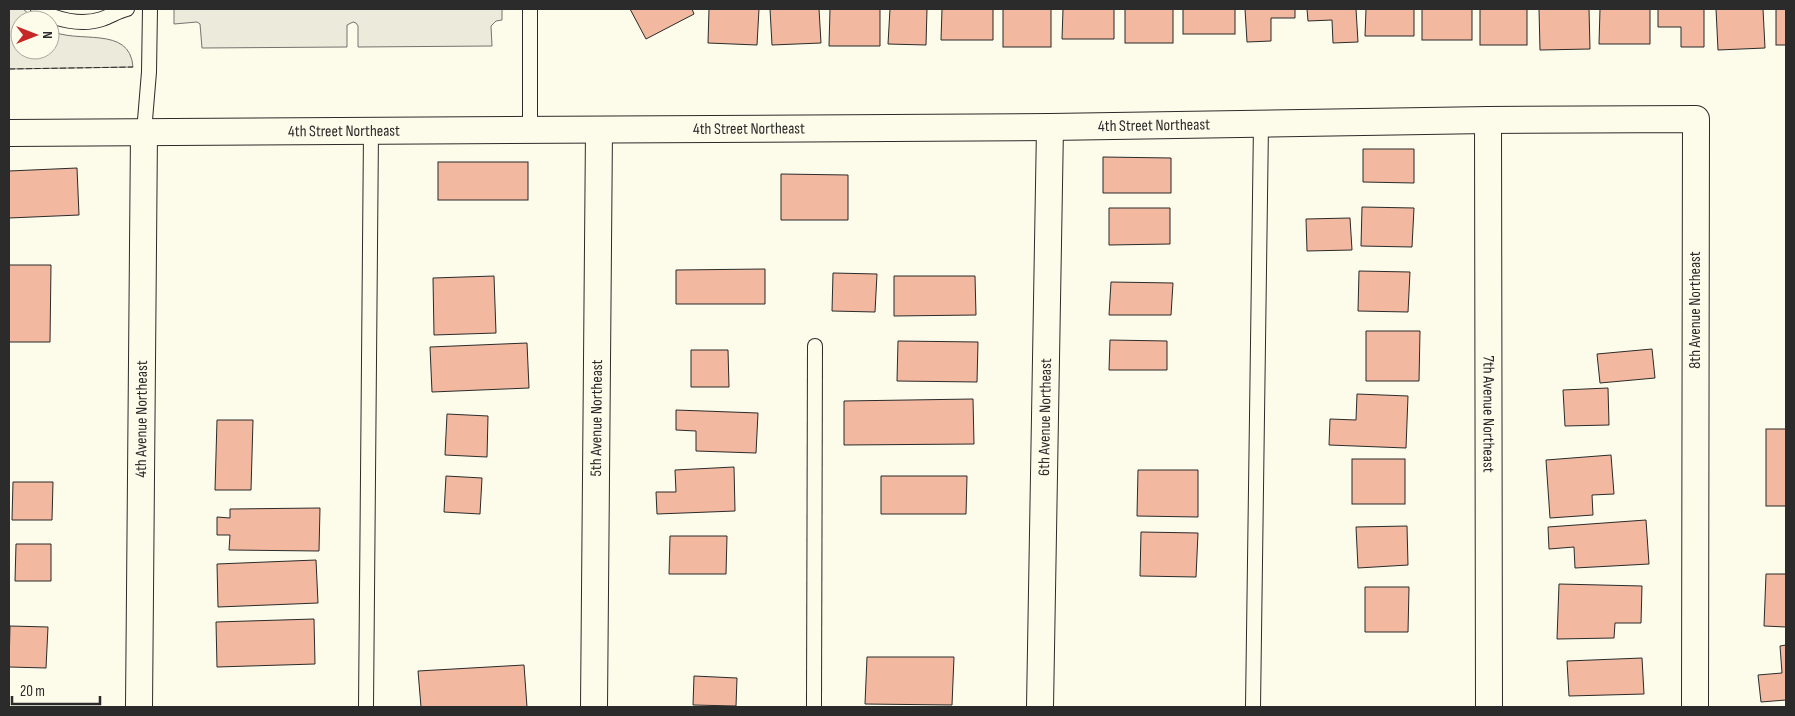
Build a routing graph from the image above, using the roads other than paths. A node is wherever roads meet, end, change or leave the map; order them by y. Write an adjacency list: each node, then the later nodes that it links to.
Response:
1 (38, 9): 2 (lane)
2 (127, 9)
3 (150, 9): 11 (lane)
4 (530, 9): 8 (lane)
5 (1488, 120): 6 (street, 4th Street Northeast); 20 (street, 7th Avenue Northeast); 21 (street, 8th Avenue Northeast)
6 (1261, 124): 7 (street, 4th Street Northeast); 19 (lane)
7 (1050, 127): 9 (street, 4th Street Northeast); 18 (street, 6th Avenue Northeast)
8 (530, 130): 9 (street, 4th Street Northeast); 10 (street, 4th Street Northeast)
9 (599, 130): 16 (street, 5th Avenue Northeast)
10 (371, 131): 11 (street, 4th Street Northeast); 15 (lane)
11 (144, 132): 12 (street, 4th Street Northeast); 14 (street, 4th Avenue Northeast)
12 (9, 133)
13 (815, 346): 17 (lane)
14 (139, 707)
15 (366, 707)
16 (594, 707)
17 (814, 707)
18 (1040, 707)
19 (1253, 707)
20 (1489, 707)
21 (1695, 707)

